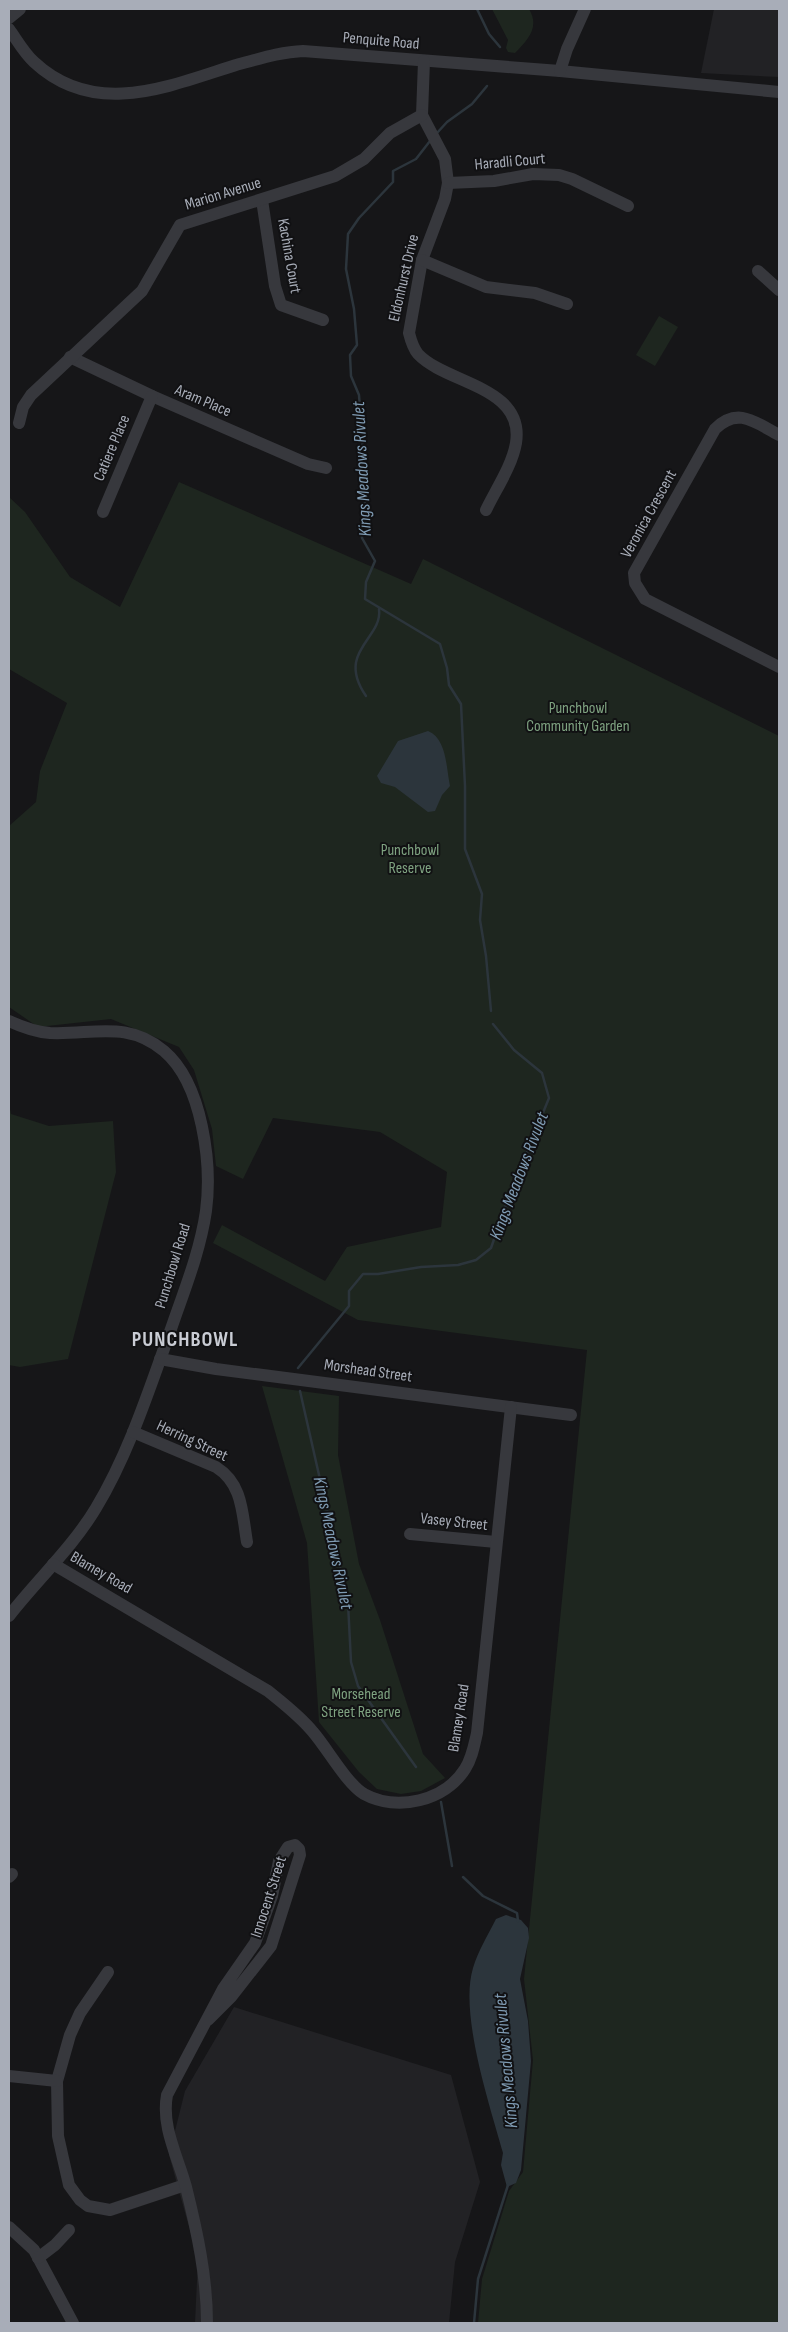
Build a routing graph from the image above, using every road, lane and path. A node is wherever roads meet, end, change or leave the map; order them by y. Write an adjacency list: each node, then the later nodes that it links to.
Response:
1 (20, 9): 3 (street)
2 (585, 9): 6 (street)
3 (9, 18)
4 (9, 29): 5 (street, Penquite Road)
5 (424, 61): 6 (street, Penquite Road); 8 (street, Eldonhurst Drive)
6 (560, 71): 7 (street, Penquite Road)
7 (779, 92)
8 (422, 115): 9 (street, Eldonhurst Drive); 10 (street, Marion Avenue)
9 (448, 183): 11 (street, Haradli Court); 12 (street, Eldonhurst Drive)
10 (262, 200): 16 (street, Kachina Court); 17 (street, Marion Avenue)
11 (628, 206)
12 (422, 260): 15 (street); 22 (street, Eldonhurst Drive)
13 (758, 271): 14 (street)
14 (779, 290)
15 (568, 304)
16 (323, 320)
17 (70, 357): 18 (street, Aram Place); 19 (street, Marion Avenue)
18 (152, 396): 21 (street, Aram Place); 23 (street, Catiere Place)
19 (19, 423)
20 (779, 435): 24 (street, Veronica Crescent)
21 (326, 468)
22 (486, 510)
23 (103, 512)
24 (779, 667)
25 (9, 1021): 26 (street, Punchbowl Road)
26 (160, 1359): 27 (street, Morshead Street); 29 (street, Punchbowl Road)
27 (511, 1407): 28 (street, Morshead Street); 32 (street, Blamey Road)
28 (571, 1415)
29 (133, 1432): 31 (street, Herring Street); 33 (street, Punchbowl Road)
30 (410, 1534): 32 (street, Vasey Street)
31 (247, 1542)
32 (496, 1542): 33 (street, Blamey Road)
33 (53, 1564): 34 (street, Punchbowl Road)
34 (14, 1600): 35 (street, Punchbowl Road)
35 (9, 1616)
36 (108, 1972): 39 (street)
37 (208, 2020): 37 (street, Innocent Street); 40 (street, Innocent Street)
38 (9, 2076): 39 (street)
39 (57, 2081): 40 (street)
40 (185, 2185): 45 (street, Innocent Street)
41 (9, 2227): 43 (street)
42 (69, 2230): 43 (street)
43 (38, 2258): 44 (street)
44 (73, 2323)
45 (207, 2323)

